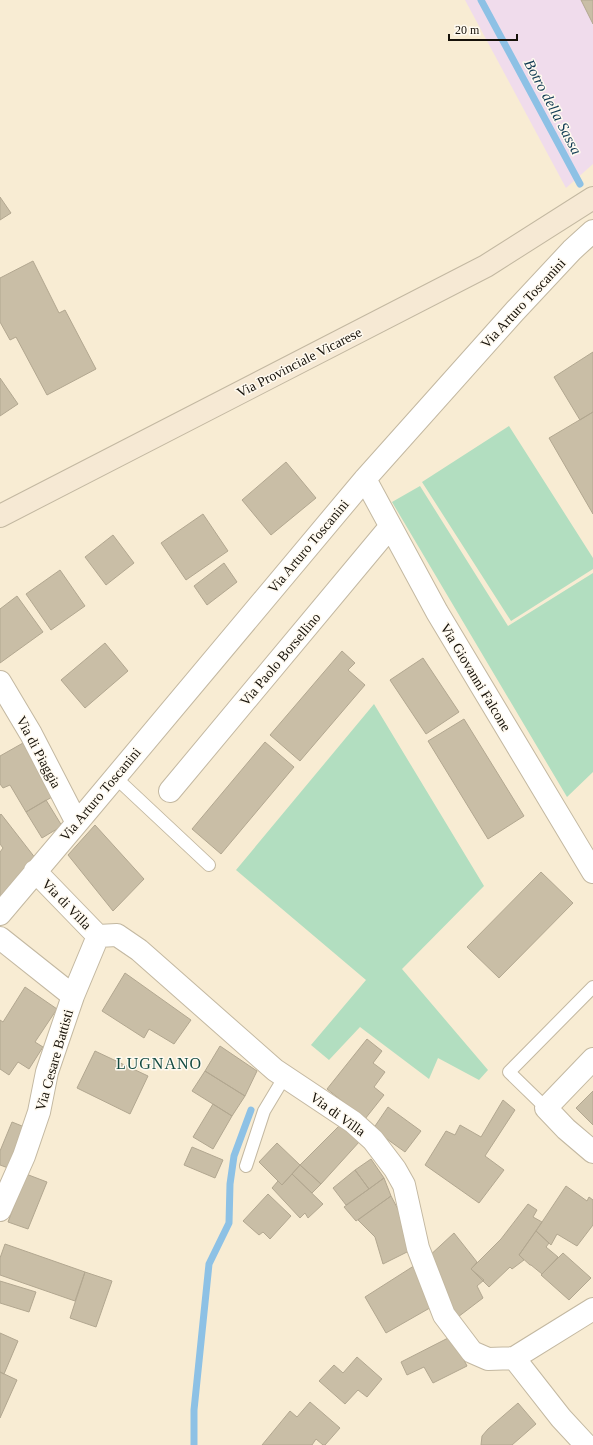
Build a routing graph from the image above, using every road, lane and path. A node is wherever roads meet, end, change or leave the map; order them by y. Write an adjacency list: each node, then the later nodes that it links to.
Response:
1 (593, 198): 3 (main road, Via Provinciale Vicarese)
2 (593, 202): 3 (street)
3 (564, 218): 6 (main road, Via Provinciale Vicarese)
4 (593, 231): 5 (street, Via Arturo Toscanini)
5 (365, 479): 7 (street, Via Giovanni Falcone); 9 (street, Via Arturo Toscanini)
6 (0, 516)
7 (390, 527): 10 (street, Via Paolo Borsellino); 14 (street, Via Giovanni Falcone)
8 (0, 682): 11 (street, Via di Piaggia)
9 (115, 777): 11 (street, Via Arturo Toscanini); 12 (lane)
10 (170, 791)
11 (77, 823): 13 (street, Via Arturo Toscanini)
12 (209, 865)
13 (35, 871): 15 (street, Via Arturo Toscanini); 16 (street, Via di Villa)
14 (593, 872)
15 (0, 914)
16 (98, 936): 19 (street); 21 (street, Via di Villa)
17 (0, 938): 19 (street, Via Cesare Battisti)
18 (593, 987): 22 (lane)
19 (73, 996): 25 (street, Via Cesare Battisti)
20 (593, 1059): 22 (street)
21 (285, 1076): 24 (lane); 27 (street, Via di Villa)
22 (546, 1108): 23 (street)
23 (593, 1152)
24 (246, 1166)
25 (0, 1210)
26 (593, 1309): 27 (street, Via di Villa)
27 (514, 1358): 28 (street)
28 (586, 1445)

